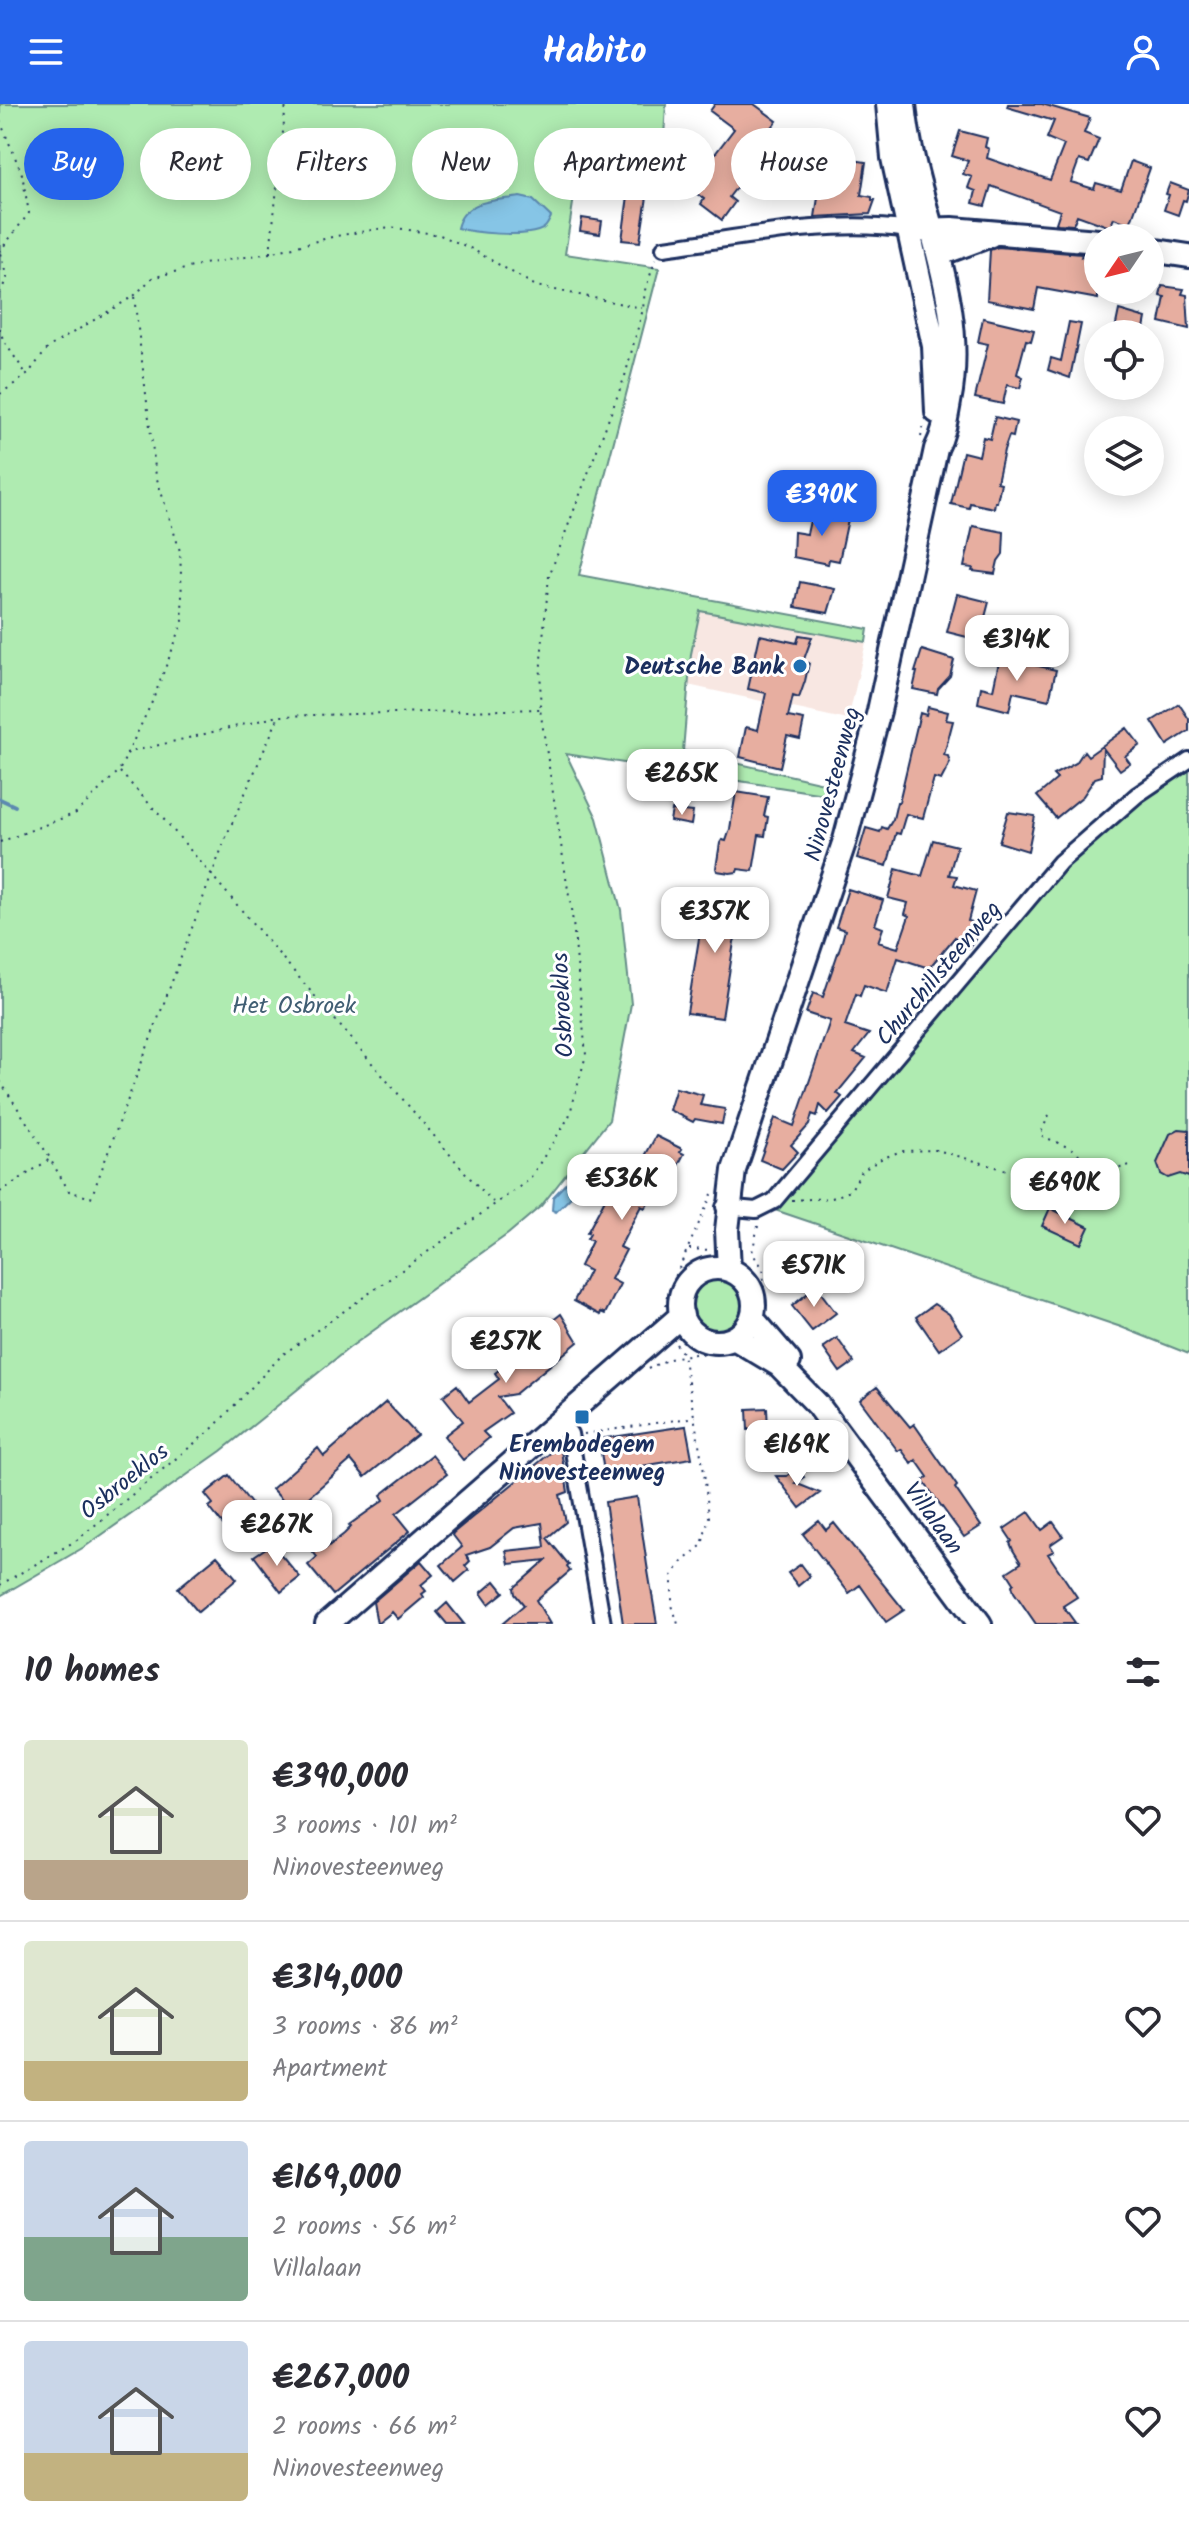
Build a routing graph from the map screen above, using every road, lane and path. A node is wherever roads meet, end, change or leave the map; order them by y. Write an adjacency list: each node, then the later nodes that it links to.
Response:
1 (286, 104): 12 (path)
2 (888, 104): 5 (main road, Ninovesteenweg)
3 (904, 104): 6 (main road, Ninovesteenweg)
4 (0, 121): 10 (path)
5 (908, 230): 6 (main road); 9 (street); 13 (main road); 22 (main road, Ninovesteenweg)
6 (933, 230): 7 (main road); 13 (main road, Ninovesteenweg)
7 (994, 234): 8 (main road); 13 (main road)
8 (1084, 240)
9 (664, 248): 17 (path, Osbroeklos)
10 (0, 251): 15 (path)
11 (1164, 252): 14 (main road)
12 (270, 253): 16 (path); 17 (path)
13 (940, 254): 22 (main road, Ninovesteenweg)
14 (1189, 256)
15 (0, 293)
16 (134, 296): 19 (path); 25 (path)
17 (643, 309): 23 (path, Osbroeklos)
18 (0, 328): 19 (path)
19 (27, 375): 20 (path)
20 (0, 394)
21 (924, 421): 22 (path)
22 (929, 442): 35 (main road, Ninovesteenweg)
23 (540, 709): 24 (path); 39 (path, Osbroeklos)
24 (279, 716): 25 (path); 29 (path)
25 (125, 754): 27 (path)
26 (1189, 760): 38 (street, Churchillsteenweg)
27 (119, 771): 28 (path); 29 (path)
28 (0, 842)
29 (212, 876): 32 (path); 39 (path)
30 (0, 1081): 32 (path)
31 (1049, 1115): 34 (path)
32 (50, 1159): 37 (path)
33 (1130, 1165): 34 (path)
34 (1104, 1173): 36 (path)
35 (725, 1176): 40 (main road, Ninovesteenweg); 44 (path)
36 (1069, 1184): 38 (path); 41 (path)
37 (0, 1192)
38 (774, 1201): 40 (street)
39 (494, 1203): 50 (path, Osbroeklos)
40 (724, 1207): 42 (main road, Ninovesteenweg)
41 (1058, 1209)
42 (719, 1269): 43 (main road); 44 (main road)
43 (752, 1318): 45 (main road); 47 (main road, Villalaan)
44 (680, 1320): 45 (main road); 49 (main road)
45 (734, 1338): 47 (main road, Villalaan)
46 (683, 1354): 48 (path)
47 (790, 1368): 54 (main road, Villalaan)
48 (695, 1417): 49 (path); 53 (path)
49 (566, 1429): 51 (main road); 52 (street)
50 (0, 1585)
51 (327, 1624)
52 (603, 1624)
53 (678, 1624)
54 (980, 1624)

